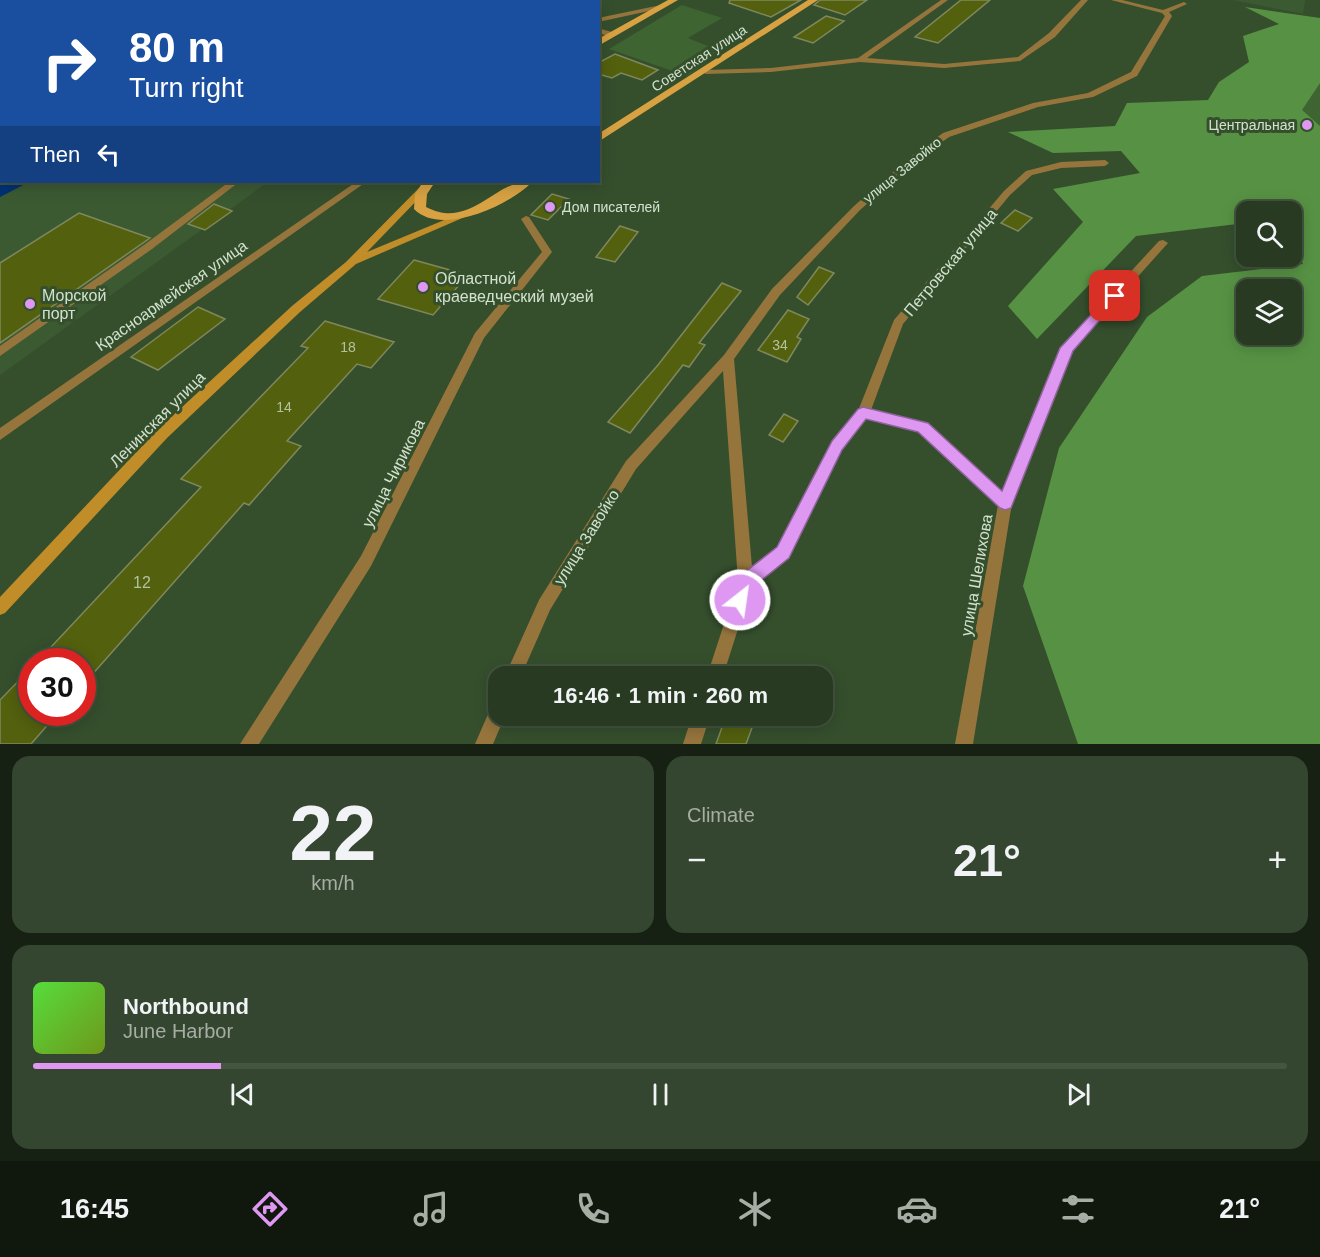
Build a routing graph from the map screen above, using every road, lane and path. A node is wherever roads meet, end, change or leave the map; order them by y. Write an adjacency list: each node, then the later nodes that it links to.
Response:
1 (674, 0): 7 (main road)
2 (814, 0): 14 (main road, Советская улица)
3 (945, 0): 13 (street)
4 (1085, 0): 13 (street)
5 (1114, 0): 8 (street)
6 (1184, 4): 8 (street)
7 (661, 8): 9 (street); 11 (main road)
8 (1164, 12): 26 (street, улица Завойко)
9 (600, 20)
10 (600, 31): 11 (street)
11 (612, 35): 12 (main road)
12 (600, 42)
13 (860, 60): 14 (street)
14 (706, 72): 15 (main road, Советская улица)
15 (600, 138)
16 (1106, 163): 27 (street, Петровская улица)
17 (233, 183): 25 (street)
18 (361, 183): 28 (street, Красноармейская улица)
19 (524, 183): 21 (main road)
20 (426, 186): 21 (main road); 24 (main road, Ленинская улица)
21 (469, 213): 24 (main road, Ленинская улица)
22 (526, 219): 36 (street, улица Чирикова)
23 (1163, 243): 29 (street, улица Шелихова)
24 (350, 264): 31 (main road, Ленинская улица)
25 (0, 352)
26 (728, 358): 30 (street); 32 (street, улица Завойко)
27 (863, 413): 29 (street); 30 (street, Петровская улица)
28 (0, 435)
29 (1005, 503): 39 (street, улица Шелихова)
30 (746, 582): 33 (street)
31 (0, 608)
32 (517, 666)
33 (717, 666)
34 (492, 726): 37 (street)
35 (698, 726): 38 (street)
36 (249, 744)
37 (484, 744)
38 (692, 744)
39 (964, 744)

